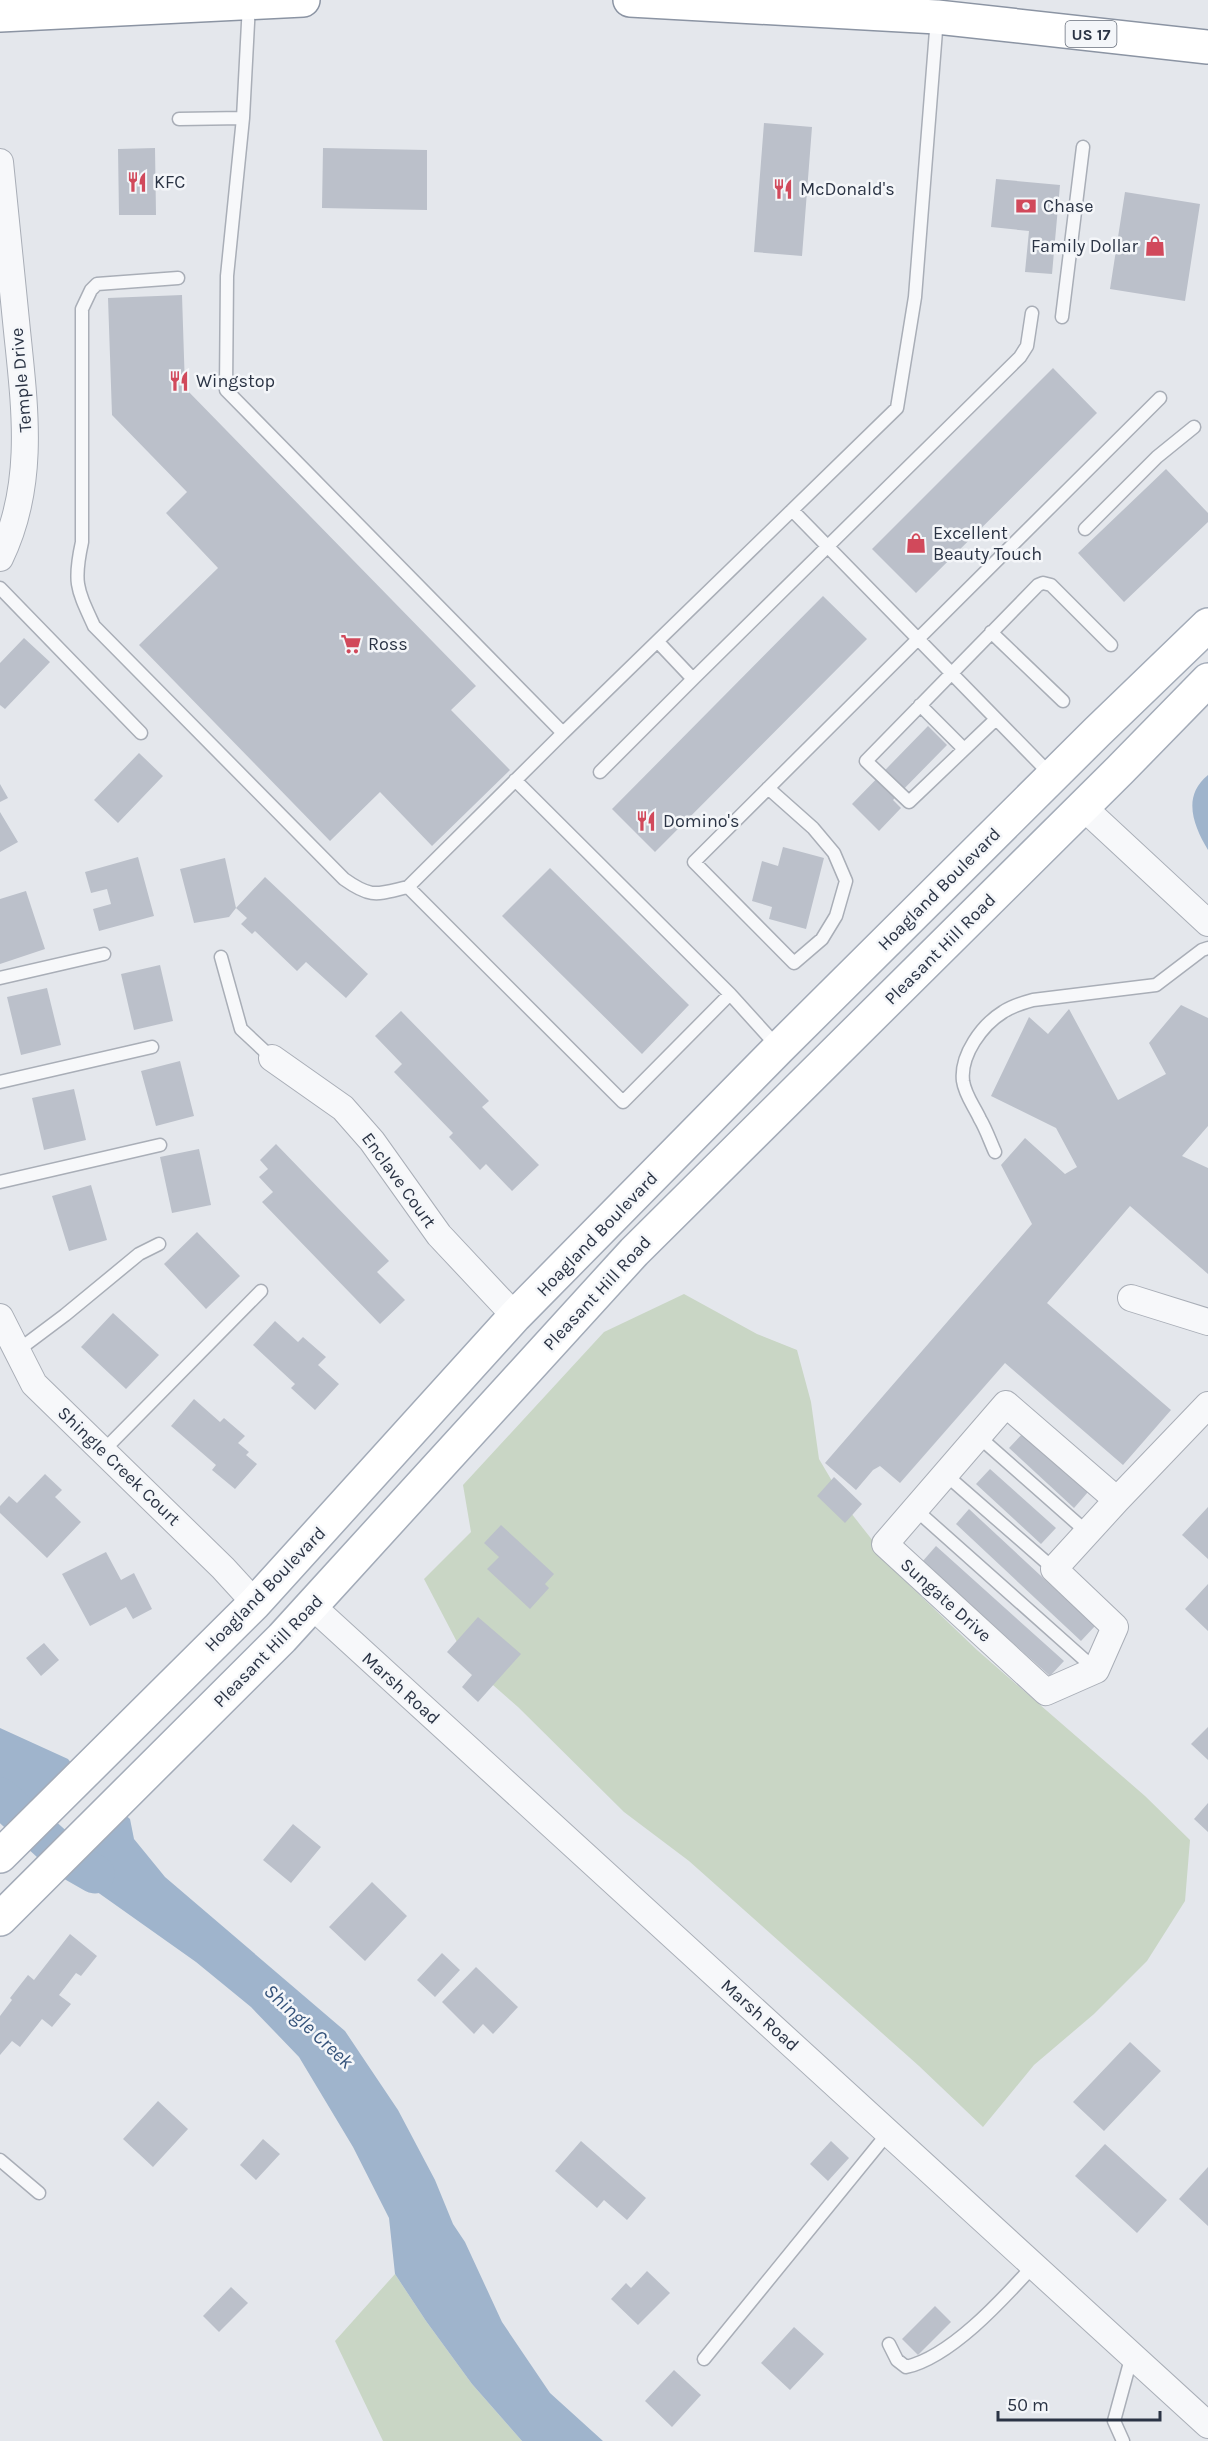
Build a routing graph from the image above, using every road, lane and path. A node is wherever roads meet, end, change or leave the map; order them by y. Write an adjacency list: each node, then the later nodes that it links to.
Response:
1 (303, 0): 4 (main road)
2 (630, 0): 6 (main road, US 17)
3 (858, 0): 6 (main road)
4 (249, 1): 7 (main road); 9 (lane)
5 (946, 8): 6 (main road, US 17); 8 (main road, US 17); 18 (lane)
6 (821, 9)
7 (0, 15)
8 (1208, 47)
9 (243, 118): 10 (lane); 35 (lane)
10 (179, 119)
11 (1083, 147): 15 (lane)
12 (0, 162): 21 (street, Temple Drive)
13 (178, 278): 42 (lane)
14 (1032, 313): 20 (lane)
15 (1062, 317)
16 (1160, 398): 25 (lane)
17 (1194, 427): 19 (lane)
18 (792, 510): 20 (lane); 26 (lane)
19 (1085, 529)
20 (828, 547): 25 (lane); 29 (lane)
21 (0, 558)
22 (0, 588): 34 (lane)
23 (1208, 626): 38 (main road, Hoagland Boulevard)
24 (991, 632): 27 (lane); 28 (lane); 31 (lane)
25 (918, 639): 28 (lane); 40 (lane)
26 (658, 642): 29 (lane); 35 (lane)
27 (1111, 645)
28 (951, 672): 32 (lane); 33 (lane)
29 (693, 679): 37 (lane)
30 (1205, 688): 41 (main road, Pleasant Hill Road)
31 (1063, 702)
32 (920, 705): 36 (lane); 36 (lane)
33 (996, 719): 36 (lane); 38 (lane)
34 (141, 732)
35 (563, 733): 39 (lane)
36 (964, 749)
37 (600, 772)
38 (1053, 777): 41 (main road); 50 (main road, Hoagland Boulevard)
39 (515, 780): 42 (lane); 48 (lane)
40 (768, 788): 40 (lane)
41 (1083, 807): 43 (street); 73 (main road, Pleasant Hill Road)
42 (408, 887): 48 (lane)
43 (1208, 923)
44 (1208, 948): 54 (lane)
45 (104, 954): 47 (lane)
46 (221, 957): 51 (lane)
47 (0, 978)
48 (730, 994): 50 (lane)
49 (152, 1047): 52 (lane)
50 (779, 1048): 59 (main road, Hoagland Boulevard)
51 (272, 1058): 59 (street, Enclave Court)
52 (0, 1082)
53 (160, 1145): 55 (lane)
54 (995, 1152)
55 (0, 1182)
56 (159, 1244): 62 (lane)
57 (261, 1291): 65 (lane)
58 (1131, 1298): 61 (street)
59 (515, 1316): 67 (main road, Hoagland Boulevard)
60 (0, 1317): 62 (street, Shingle Creek Court)
61 (1208, 1322)
62 (17, 1351): 65 (street, Shingle Creek Court)
63 (1208, 1405): 68 (street)
64 (978, 1436): 66 (street, Sungate Drive); 68 (street, Sungate Drive); 70 (lane)
65 (103, 1451): 72 (street, Shingle Creek Court)
66 (945, 1474): 69 (street, Sungate Drive); 71 (lane)
67 (353, 1496): 72 (main road, Hoagland Boulevard); 73 (main road)
68 (1117, 1500): 70 (street)
69 (915, 1509): 74 (lane); 74 (street, Sungate Drive)
70 (1088, 1533): 71 (street)
71 (1054, 1569): 74 (street)
72 (255, 1603): 75 (main road); 76 (main road, Hoagland Boulevard)
73 (312, 1606): 75 (main road, Pleasant Hill Road); 78 (street, Marsh Road)
74 (1096, 1670)
75 (233, 1687): 77 (main road, Pleasant Hill Road)
76 (0, 1856)
77 (0, 1919)
78 (888, 2133): 81 (street, Marsh Road); 84 (lane)
79 (0, 2160): 80 (lane)
80 (39, 2193)
81 (1034, 2265): 82 (lane); 83 (street, Marsh Road)
82 (888, 2344)
83 (1132, 2355): 85 (street, Marsh Road); 86 (lane)
84 (704, 2359)
85 (1208, 2425)
86 (1123, 2441)

